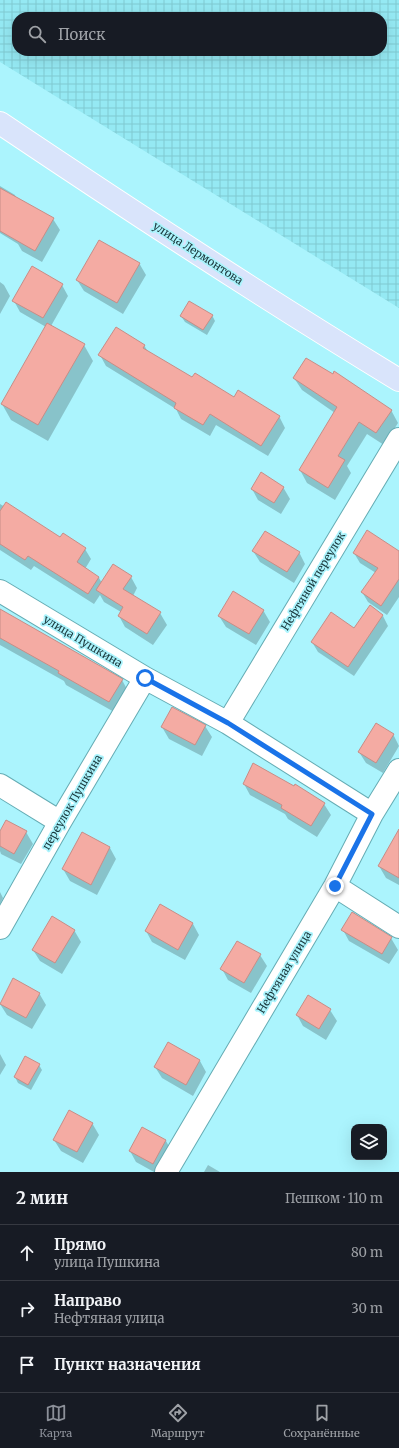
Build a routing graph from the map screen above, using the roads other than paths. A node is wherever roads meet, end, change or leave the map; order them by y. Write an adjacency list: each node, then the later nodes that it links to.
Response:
1 (0, 124): 2 (main road, улица Лермонтова)
2 (399, 380)
3 (399, 439): 6 (street, Нефтяной переулок)
4 (0, 591): 5 (street, улица Пушкина)
5 (145, 678): 6 (street, улица Пушкина); 10 (street, переулок Пушкина)
6 (228, 723): 9 (street, улица Пушкина)
7 (399, 770): 9 (street, Нефтяная улица)
8 (0, 785): 10 (street)
9 (372, 814): 11 (street, Нефтяная улица)
10 (60, 822): 13 (street, переулок Пушкина)
11 (335, 886): 12 (street); 14 (street, Нефтяная улица)
12 (399, 927)
13 (0, 928)
14 (166, 1172)

